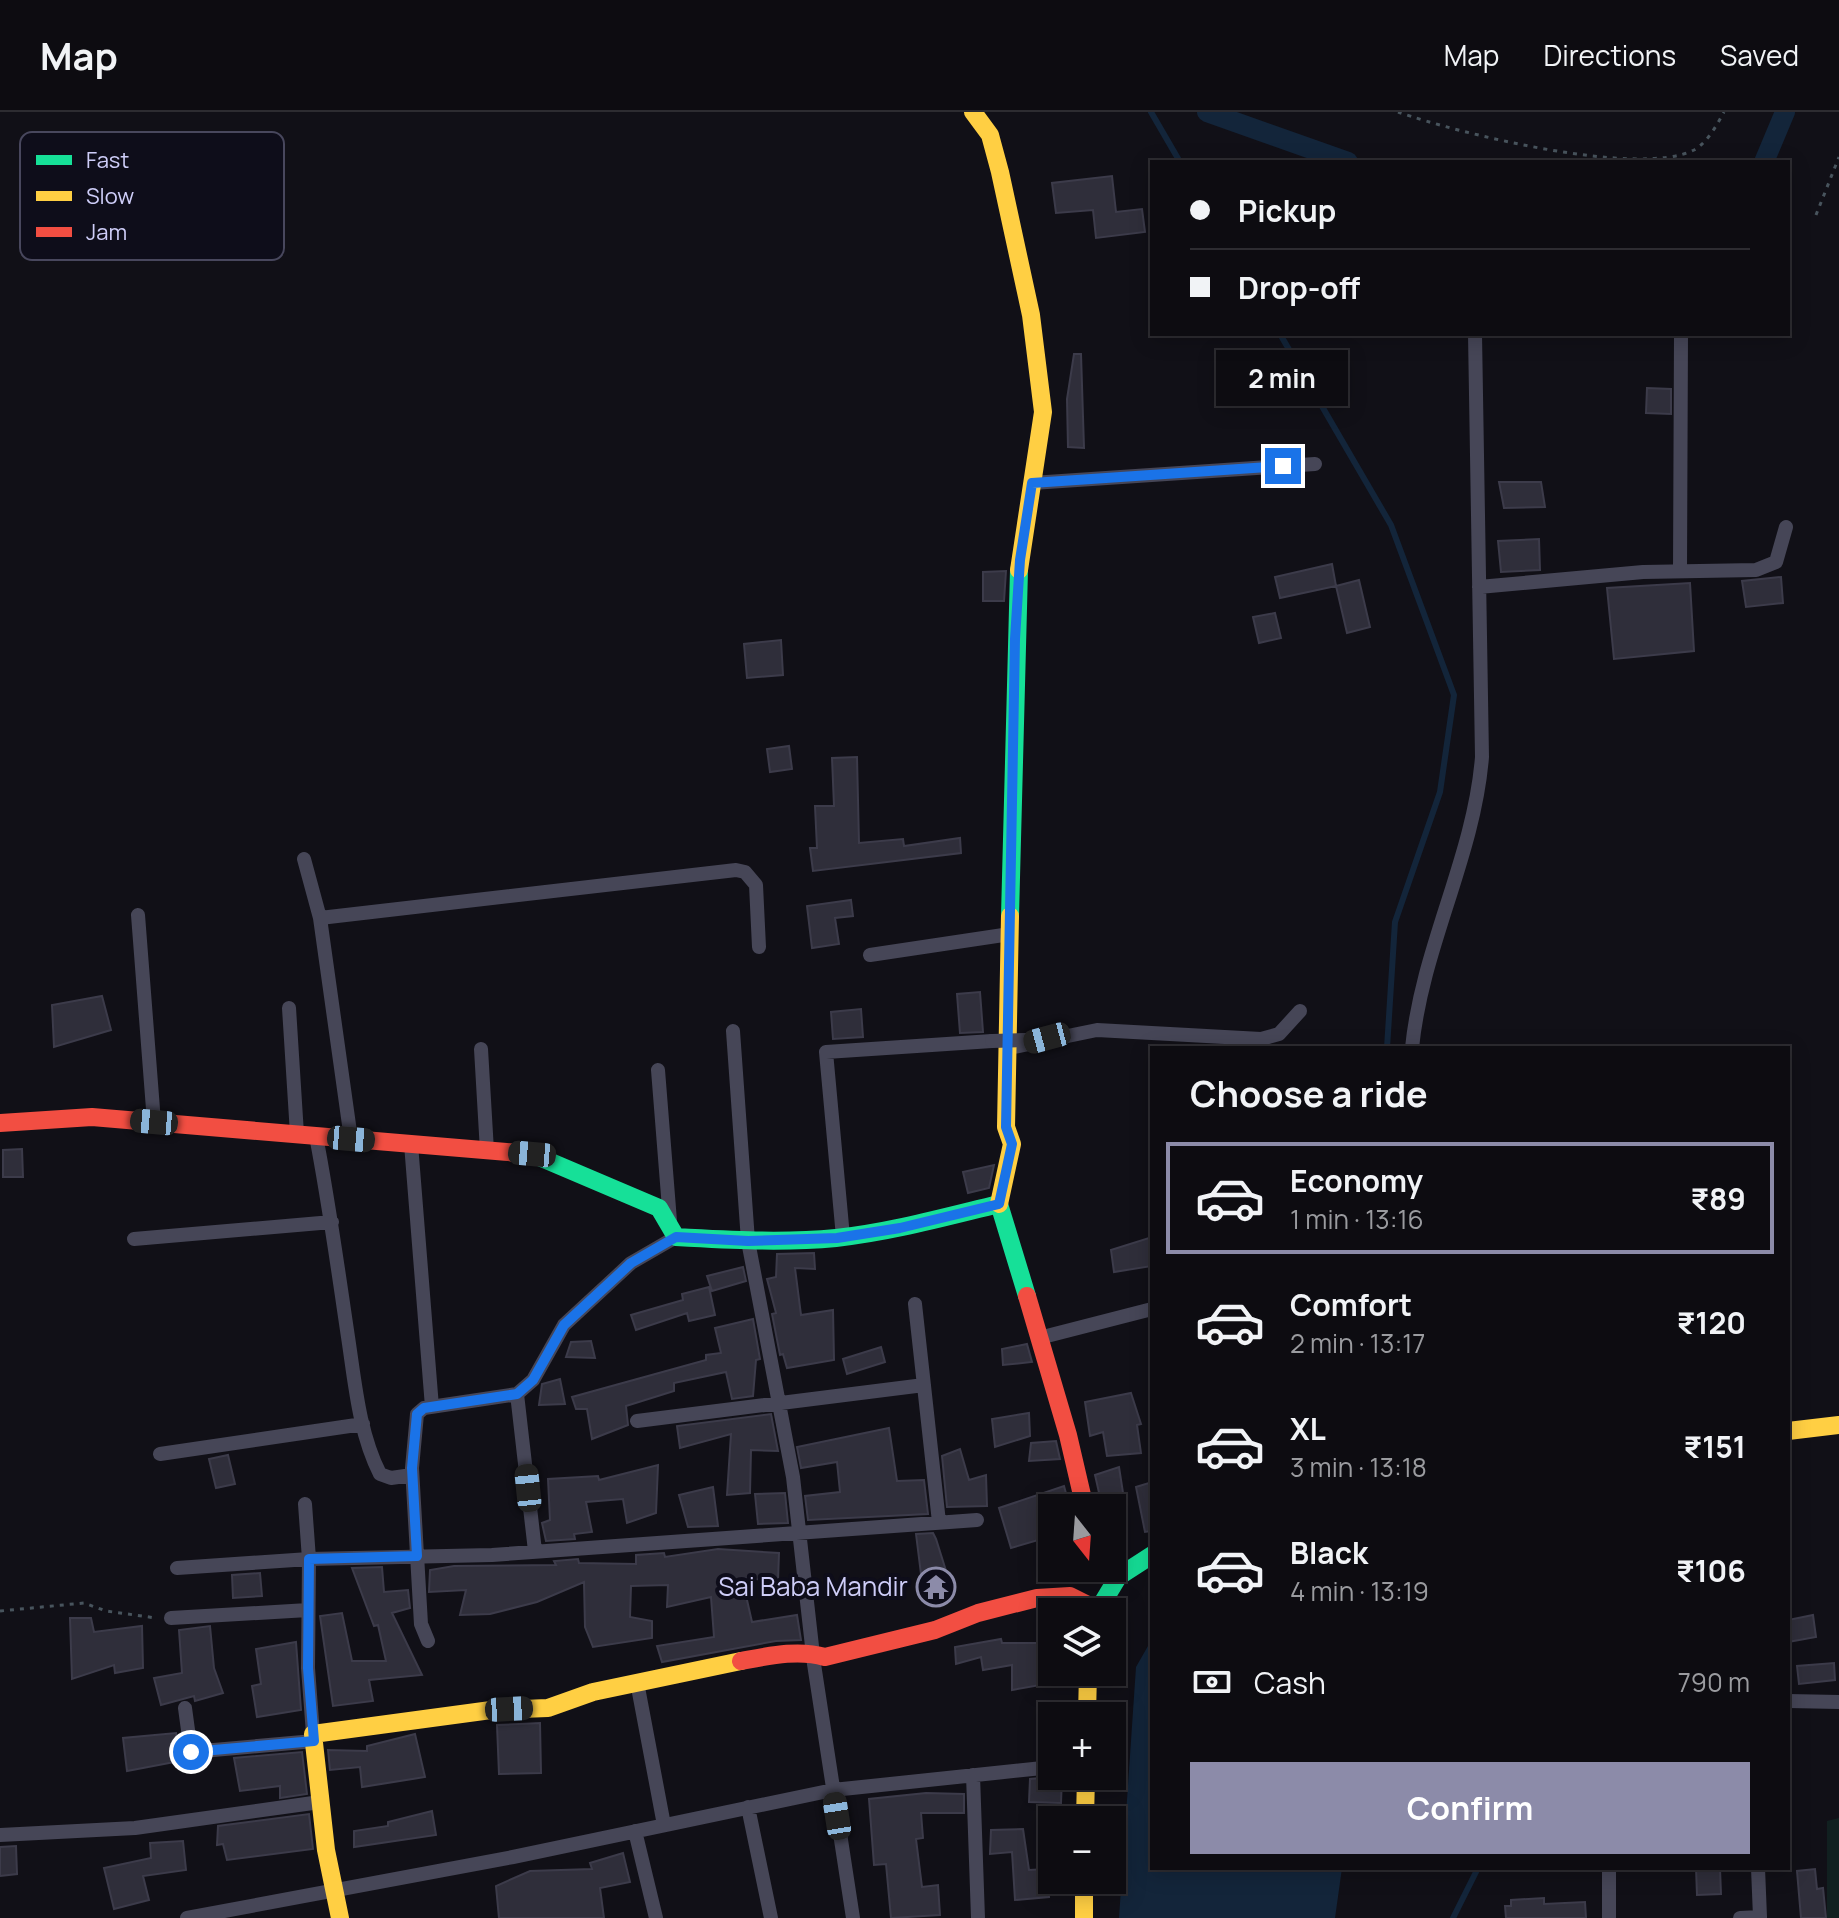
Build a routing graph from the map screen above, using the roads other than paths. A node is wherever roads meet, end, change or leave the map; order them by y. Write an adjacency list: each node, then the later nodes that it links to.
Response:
1 (973, 112): 5 (street)
2 (1475, 336): 8 (street)
3 (1681, 336): 7 (street)
4 (1315, 464): 5 (street)
5 (1032, 483): 12 (street)
6 (1786, 527): 7 (street)
7 (1680, 570): 8 (street)
8 (1479, 587): 19 (street)
9 (304, 859): 11 (street)
10 (138, 915): 22 (street)
11 (320, 918): 13 (street); 25 (street)
12 (1010, 934): 14 (street); 18 (street)
13 (759, 947)
14 (870, 955)
15 (289, 1008): 24 (street)
16 (1300, 1011): 18 (street)
17 (733, 1031): 33 (street)
18 (1009, 1043): 28 (street); 31 (street)
19 (1412, 1046)
20 (481, 1049): 27 (street)
21 (658, 1070): 30 (street)
22 (154, 1122): 23 (street); 24 (street)
23 (0, 1123)
24 (306, 1135): 25 (street); 29 (street)
25 (351, 1139): 26 (street)
26 (411, 1144): 27 (street); 40 (street)
27 (487, 1151): 30 (street)
28 (999, 1204): 31 (street); 36 (street)
29 (332, 1222): 32 (street); 42 (street)
30 (673, 1232): 33 (street); 38 (street)
31 (843, 1237): 33 (street)
32 (134, 1239)
33 (748, 1241): 39 (street)
34 (915, 1304): 37 (street)
35 (1150, 1310): 36 (street)
36 (1039, 1338): 47 (street)
37 (924, 1385): 39 (street); 50 (street)
38 (517, 1394): 40 (street); 52 (street)
39 (779, 1405): 41 (street); 51 (street)
40 (432, 1407): 46 (street)
41 (637, 1421)
42 (363, 1424): 45 (street); 46 (street)
43 (1839, 1425): 44 (street)
44 (1790, 1431)
45 (160, 1454)
46 (412, 1475): 53 (street)
47 (1081, 1494)
48 (305, 1504): 55 (street)
49 (977, 1520): 50 (street)
50 (939, 1522): 51 (street)
51 (799, 1531): 52 (street); 62 (street)
52 (535, 1551): 53 (street)
53 (417, 1556): 55 (street); 61 (street)
54 (1150, 1556): 56 (street)
55 (309, 1559): 57 (street); 59 (street)
56 (1126, 1567)
57 (177, 1568)
58 (1074, 1598): 62 (street)
59 (308, 1610): 60 (street); 67 (street)
60 (171, 1618)
61 (428, 1641)
62 (812, 1653): 63 (street); 70 (street)
63 (637, 1682): 67 (street); 73 (street)
64 (1790, 1701): 65 (street)
65 (1839, 1702)
66 (185, 1708): 67 (street)
67 (314, 1738): 71 (street)
68 (1038, 1768): 69 (street)
69 (973, 1775): 70 (street); 85 (street)
70 (833, 1790): 72 (street); 84 (street)
71 (320, 1802): 75 (street); 78 (street)
72 (748, 1807): 73 (street); 83 (street)
73 (664, 1825): 74 (street)
74 (635, 1831): 78 (street); 82 (street)
75 (0, 1835)
76 (1609, 1870): 87 (street)
77 (1758, 1870): 88 (street)
78 (335, 1892): 80 (street); 81 (street)
79 (1084, 1894): 86 (street)
80 (187, 1918)
81 (340, 1918)
82 (656, 1918)
83 (771, 1918)
84 (853, 1918)
85 (978, 1918)
86 (1084, 1918)
87 (1609, 1918)
88 (1740, 1918)

